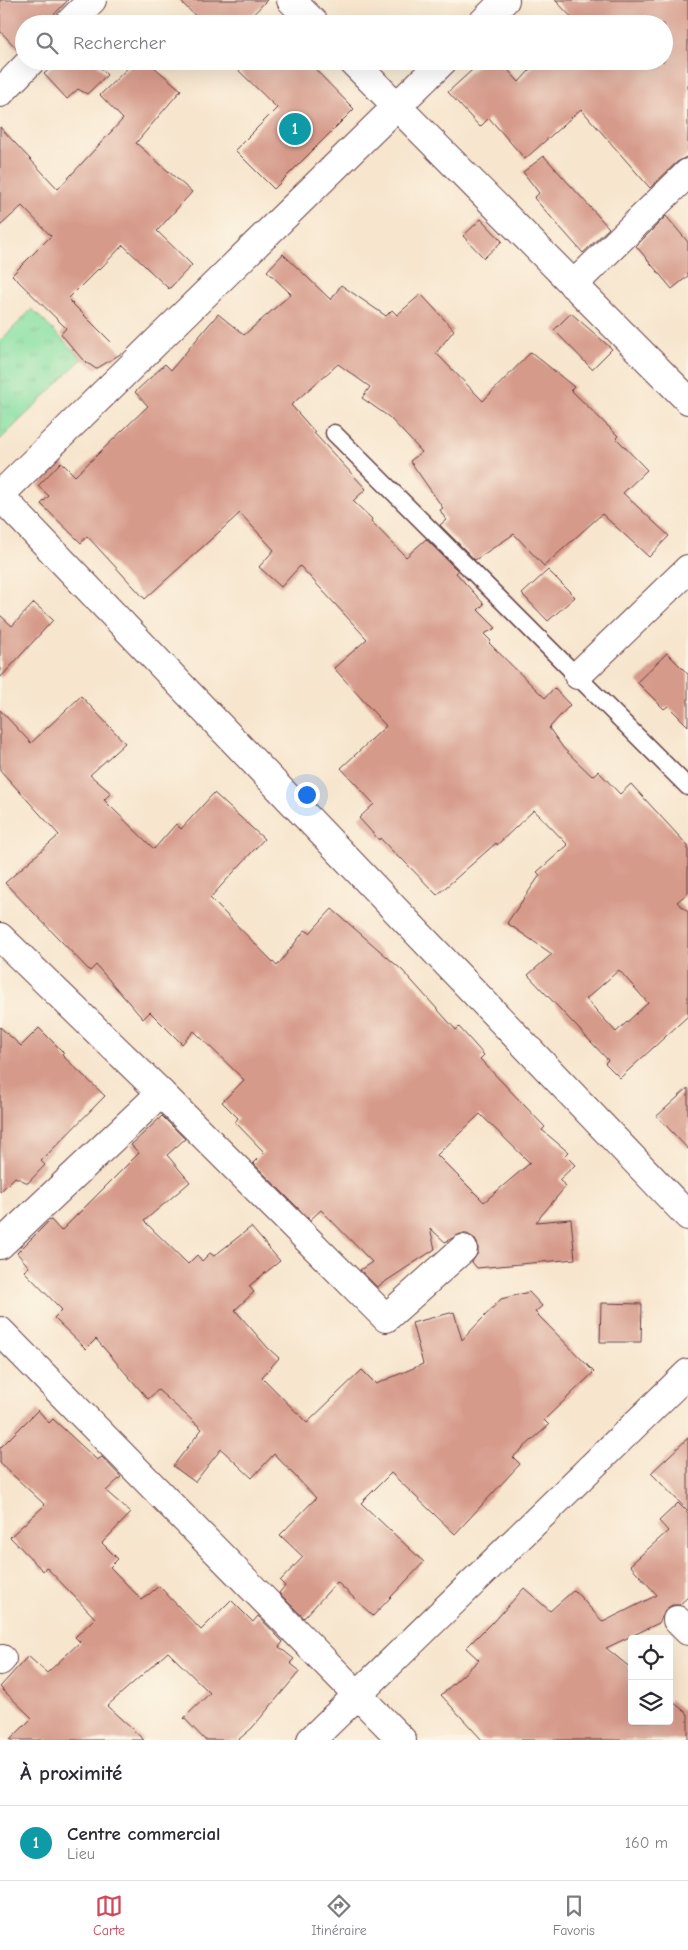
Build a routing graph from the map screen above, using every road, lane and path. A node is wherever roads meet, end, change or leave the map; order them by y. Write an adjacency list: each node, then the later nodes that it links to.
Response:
1 (92, 0): 4 (street)
2 (291, 0): 5 (street)
3 (505, 0): 6 (street)
4 (77, 15)
5 (306, 15)
6 (490, 15)
7 (22, 70): 10 (street)
8 (361, 70): 11 (street)
9 (435, 70): 11 (street)
10 (0, 93)
11 (397, 107): 13 (street); 16 (street)
12 (688, 173): 13 (street)
13 (573, 285): 14 (street)
14 (688, 400)
15 (334, 434): 18 (lane)
16 (0, 496): 22 (street)
17 (688, 569): 18 (street)
18 (578, 675): 19 (lane)
19 (688, 787)
20 (0, 937): 21 (street)
21 (161, 1093): 23 (street); 24 (street)
22 (688, 1216)
23 (0, 1245)
24 (463, 1249)
25 (0, 1331): 27 (street)
26 (688, 1373): 27 (street)
27 (358, 1695): 28 (street); 29 (street)
28 (311, 1740)
29 (402, 1740)

